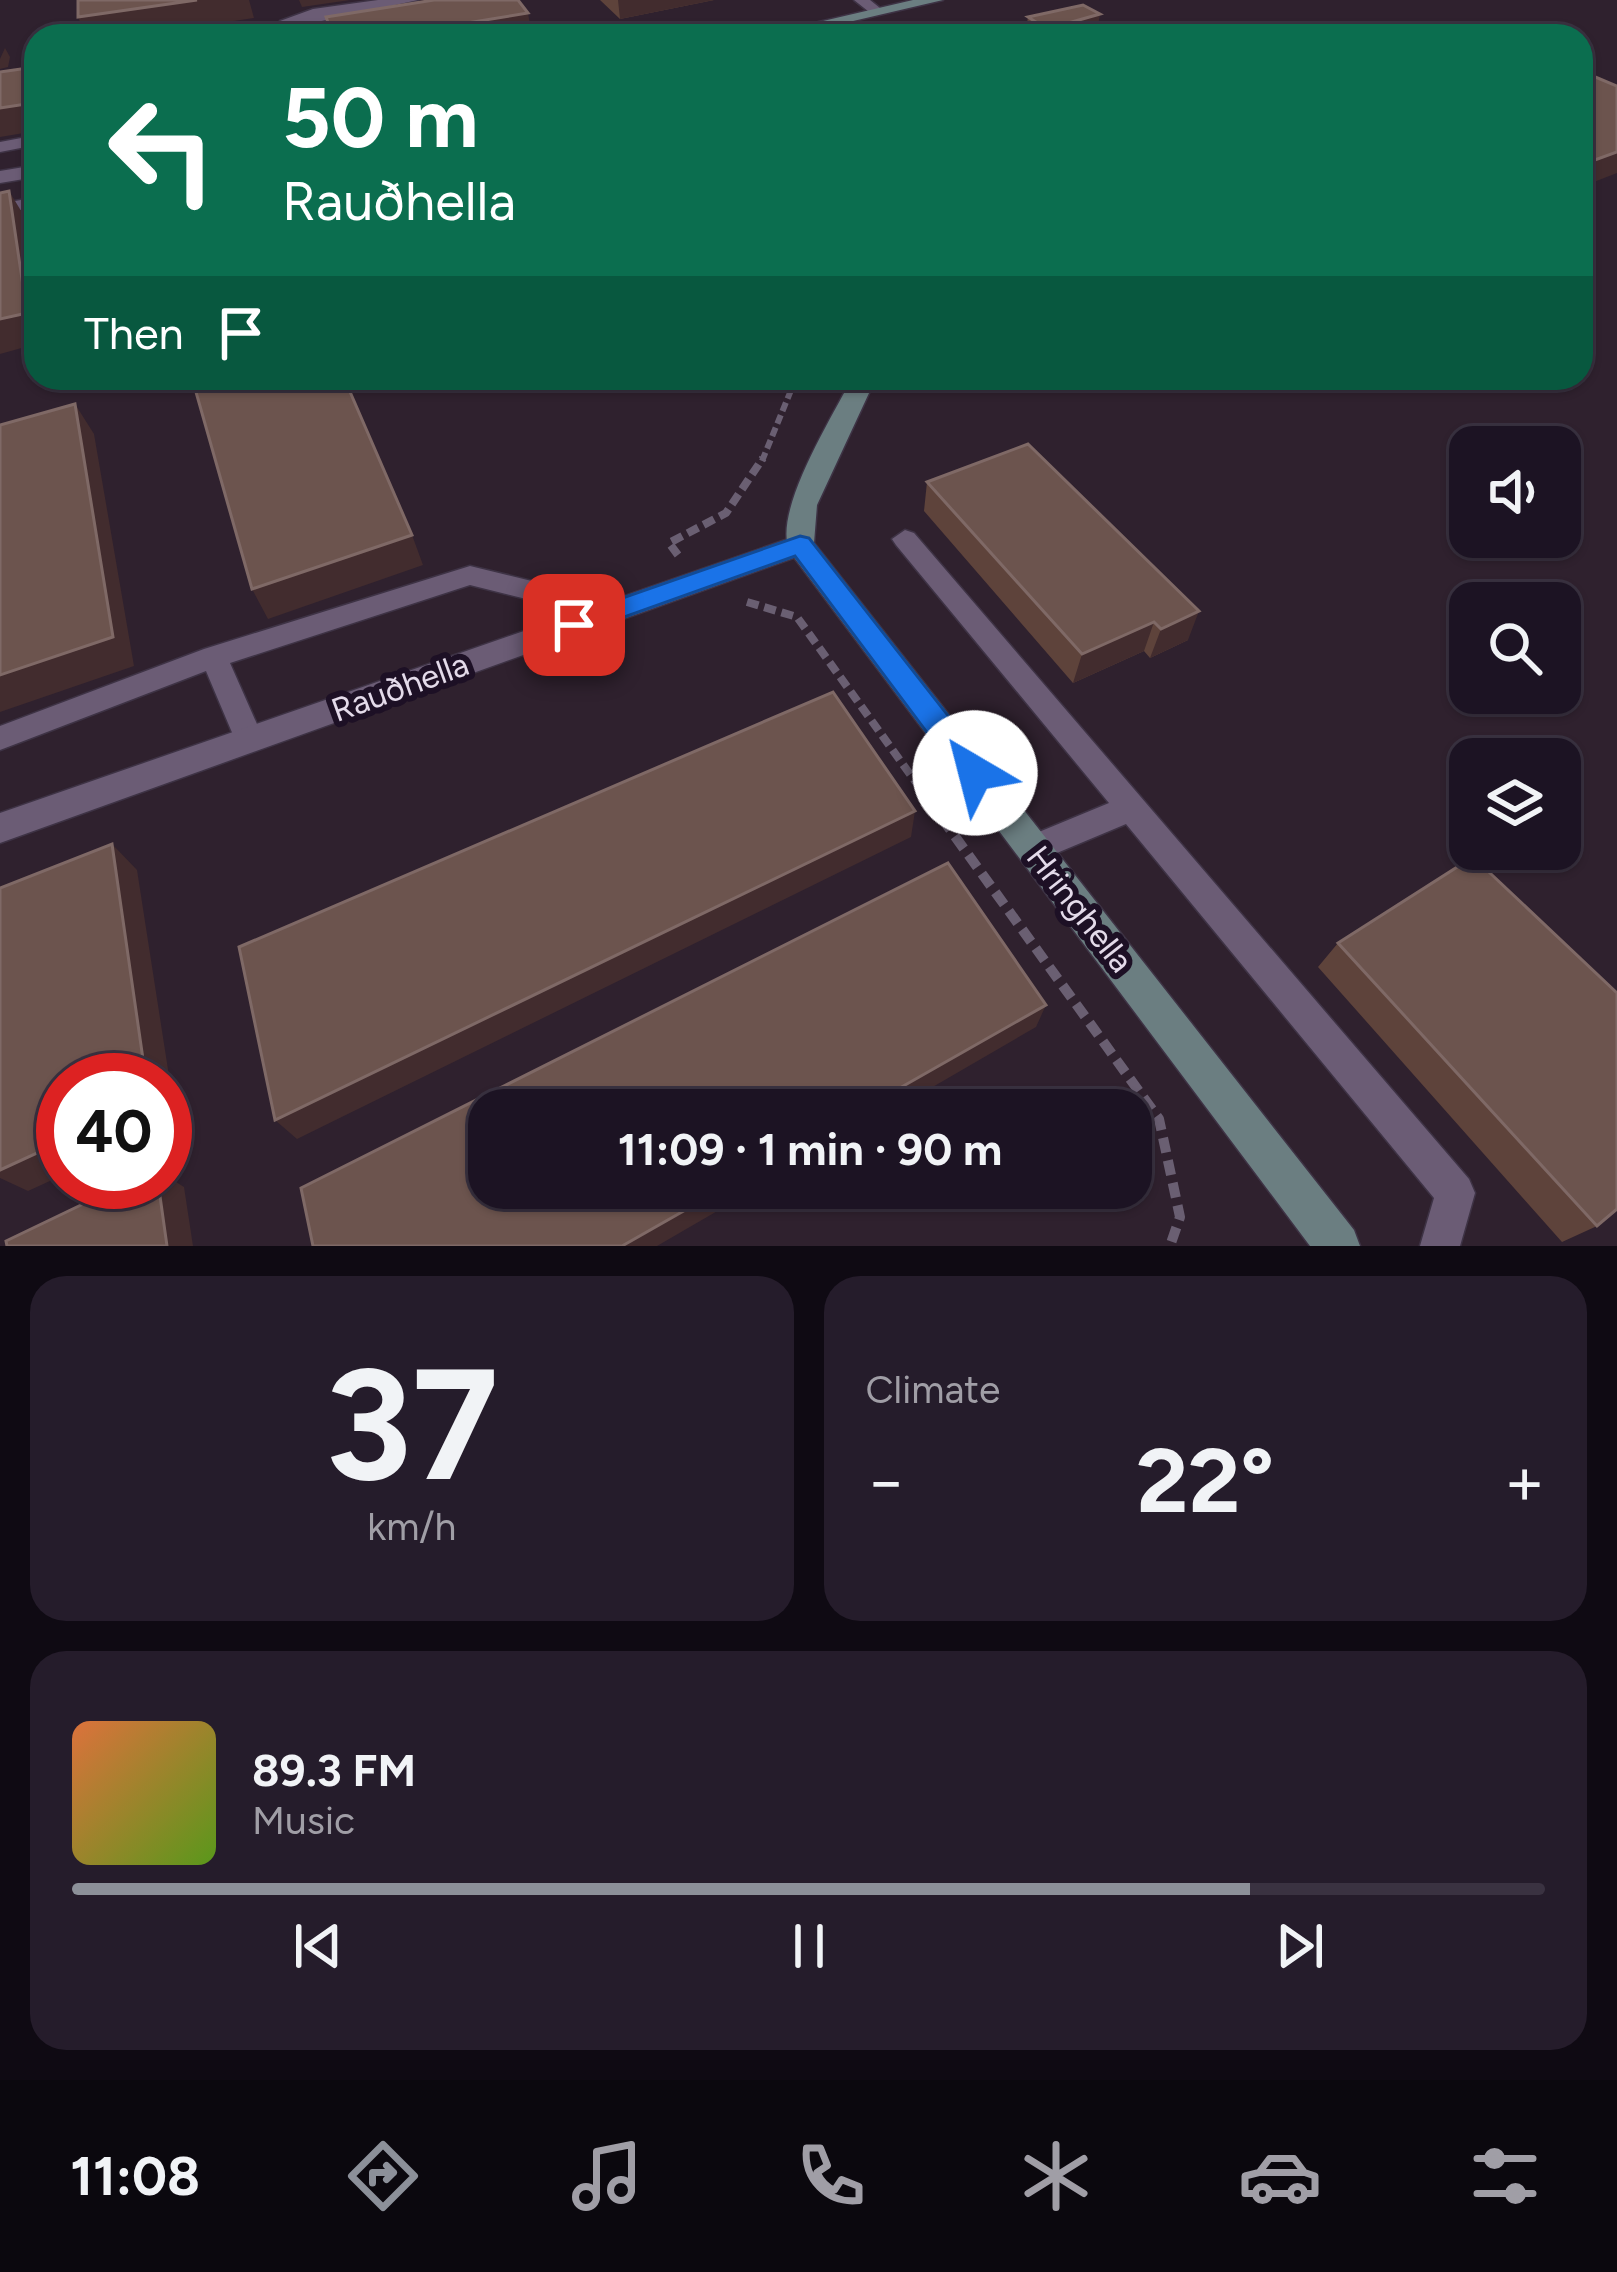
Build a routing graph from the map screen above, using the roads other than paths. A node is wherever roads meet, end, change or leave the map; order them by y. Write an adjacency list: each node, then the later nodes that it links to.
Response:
1 (410, 0): 5 (street)
2 (861, 0): 4 (lane)
3 (935, 0): 4 (street)
4 (878, 12): 6 (street)
5 (288, 24)
6 (822, 24)
7 (858, 390): 9 (street)
8 (905, 539): 14 (lane)
9 (800, 545): 10 (street, Rauðhella); 16 (street, Hringhella)
10 (615, 610): 11 (lane); 13 (street, Rauðhella)
11 (214, 657): 12 (lane); 13 (lane)
12 (0, 738)
13 (249, 740): 15 (street, Rauðhella)
14 (1131, 808): 16 (lane); 18 (lane)
15 (0, 829)
16 (1033, 849): 17 (street, Hringhella)
17 (1338, 1246)
18 (1440, 1246)

